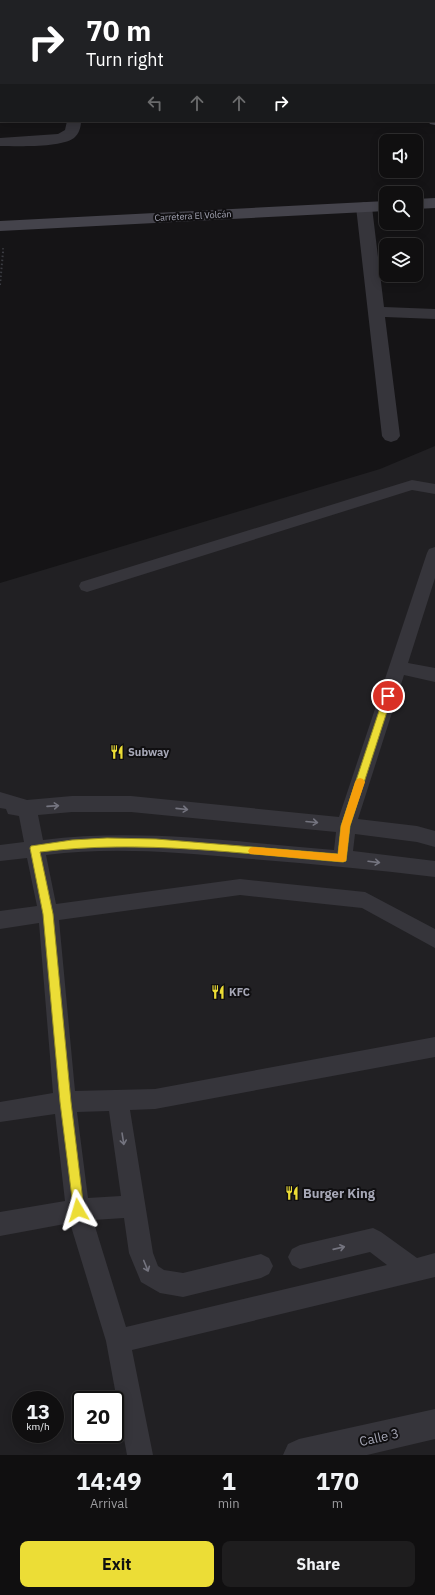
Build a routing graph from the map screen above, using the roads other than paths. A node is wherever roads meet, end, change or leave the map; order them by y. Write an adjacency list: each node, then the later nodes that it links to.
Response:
1 (74, 122): 2 (street)
2 (0, 142)
3 (435, 203): 4 (street)
4 (423, 204)
5 (379, 206): 6 (street, Carretera El Volcán)
6 (364, 207): 7 (street, Carretera El Volcán); 8 (street)
7 (2, 226)
8 (376, 312): 9 (street); 10 (street)
9 (435, 314)
10 (391, 436)
11 (435, 489): 13 (lane)
12 (435, 553): 14 (lane)
13 (87, 586)
14 (397, 667): 15 (lane); 19 (lane)
15 (435, 675)
16 (0, 800): 17 (lane)
17 (27, 808): 18 (lane); 19 (lane, one-way to 19); 21 (lane)
18 (0, 811)
19 (346, 826): 20 (lane); 23 (lane)
20 (435, 839)
21 (35, 848): 22 (lane); 23 (lane); 25 (lane)
22 (0, 853)
23 (343, 858): 24 (lane, one-way to 24)
24 (435, 869)
25 (48, 914): 26 (lane); 27 (lane); 30 (lane)
26 (0, 920)
27 (435, 939)
28 (435, 1047): 29 (lane)
29 (118, 1100): 30 (lane); 32 (lane, one-way to 32)
30 (66, 1102): 31 (lane); 33 (lane)
31 (0, 1112)
32 (134, 1206): 33 (lane); 36 (lane, one-way to 36)
33 (78, 1210): 34 (lane); 38 (lane)
34 (0, 1224)
35 (300, 1257): 37 (lane, one-way to 37)
36 (260, 1266)
37 (424, 1268): 38 (lane)
38 (118, 1341): 40 (lane)
39 (435, 1424): 41 (street, Calle 3)
40 (140, 1455)
41 (299, 1455)

